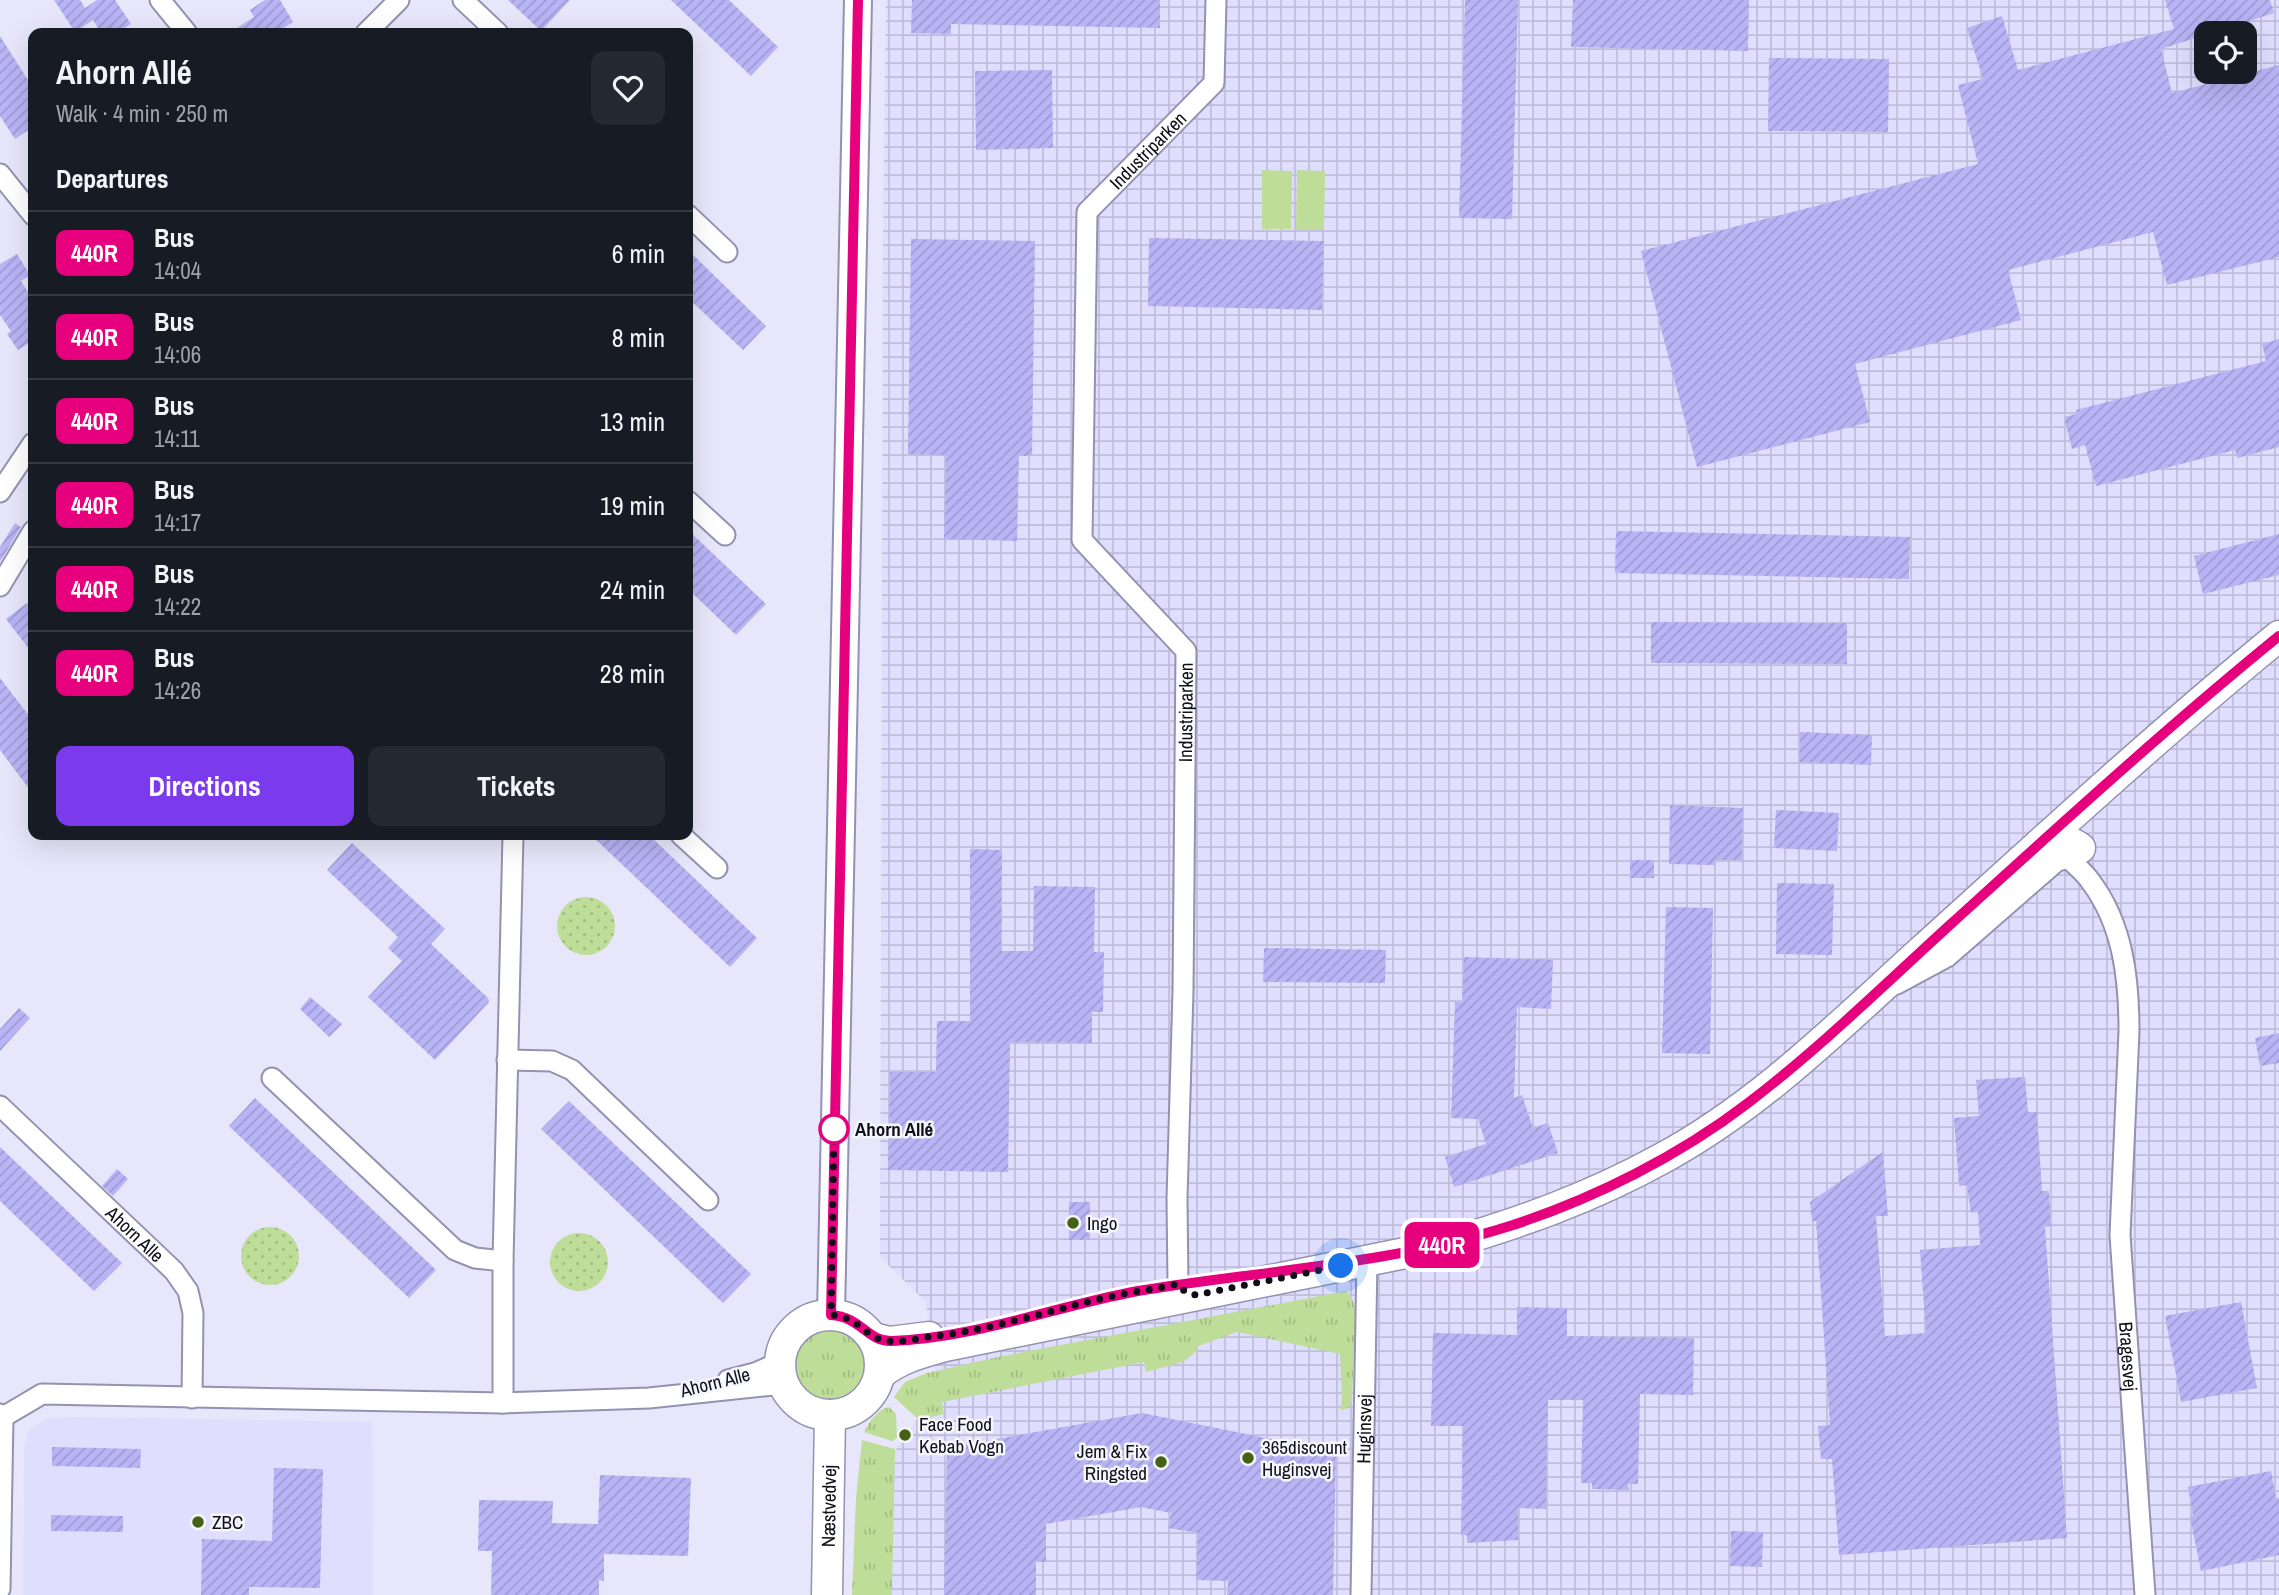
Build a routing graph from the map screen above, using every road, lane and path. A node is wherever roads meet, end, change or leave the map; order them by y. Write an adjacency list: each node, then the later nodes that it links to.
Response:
1 (160, 0): 6 (street)
2 (399, 0): 7 (street)
3 (463, 0): 8 (street)
4 (858, 0): 33 (main road)
5 (1216, 0): 32 (street, Industriparken)
6 (183, 28)
7 (371, 28)
8 (493, 28)
9 (0, 174): 10 (street)
10 (28, 209)
11 (693, 220): 12 (street)
12 (727, 252)
13 (28, 457): 14 (street)
14 (0, 492)
15 (693, 506): 16 (street)
16 (725, 535)
17 (28, 539): 18 (street)
18 (0, 586)
19 (2279, 636): 23 (main road)
20 (2279, 644): 23 (main road)
21 (513, 840): 26 (street)
22 (686, 840): 24 (street)
23 (2064, 843): 25 (main road); 25 (main road); 44 (street, Bragesvej)
24 (717, 868)
25 (1821, 1044): 31 (main road)
26 (507, 1060): 29 (street); 30 (street)
27 (272, 1077): 30 (street)
28 (0, 1106): 37 (street, Ahorn Alle)
29 (708, 1200)
30 (503, 1261): 38 (street)
31 (1367, 1261): 32 (main road); 43 (street, Huginsvej)
32 (1187, 1290): 34 (main road); 36 (main road)
33 (831, 1315): 34 (main road); 35 (main road)
34 (873, 1338): 36 (main road)
35 (782, 1373): 38 (street, Ahorn Alle); 40 (main road)
36 (880, 1374): 40 (main road)
37 (192, 1398): 38 (street, Ahorn Alle); 39 (street, Ahorn Alle)
38 (503, 1402)
39 (2, 1415): 41 (street, Ahorn Alle)
40 (830, 1415): 42 (main road, Næstvedvej)
41 (0, 1589)
42 (827, 1595)
43 (1362, 1595)
44 (2145, 1595)

